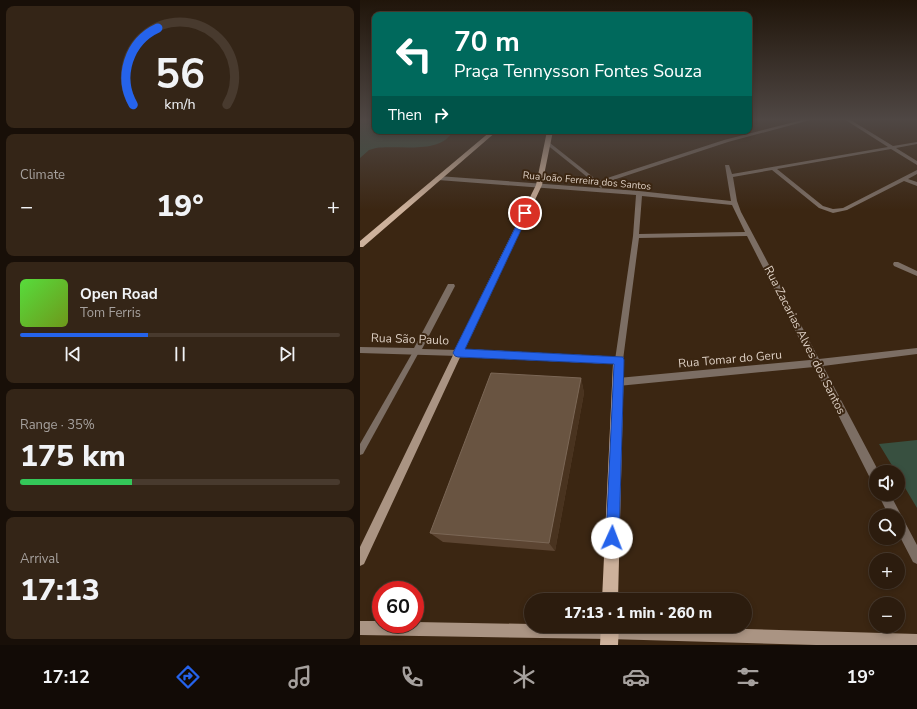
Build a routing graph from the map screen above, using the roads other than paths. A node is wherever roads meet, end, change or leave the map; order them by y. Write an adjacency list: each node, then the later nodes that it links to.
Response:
1 (472, 149): 12 (main road)
2 (547, 149): 16 (main road)
3 (555, 149): 14 (street)
4 (701, 149): 14 (street)
5 (885, 149): 9 (street)
6 (893, 149): 7 (street)
7 (917, 162)
8 (727, 166): 11 (street)
9 (773, 169): 11 (street); 13 (street)
10 (917, 172): 13 (street)
11 (731, 176): 19 (street)
12 (438, 178): 16 (street, Rua João Ferreira dos Santos); 22 (main road)
13 (903, 179): 15 (street)
14 (598, 183): 17 (street)
15 (917, 184)
16 (539, 185): 17 (street, Rua João Ferreira dos Santos); 29 (main road)
17 (607, 191): 18 (street, Rua João Ferreira dos Santos)
18 (639, 193): 19 (street, Rua João Ferreira dos Santos); 21 (street)
19 (734, 203): 20 (street, Rua Zacarias Alves dos Santos)
20 (750, 234): 21 (street); 31 (street, Rua Zacarias Alves dos Santos)
21 (636, 236): 30 (street)
22 (360, 245)
23 (896, 264): 24 (street)
24 (917, 274)
25 (451, 286): 28 (street)
26 (360, 350): 28 (street, Rua São Paulo)
27 (917, 351): 31 (street, Rua Tomar do Geru)
28 (416, 352): 29 (street, Rua São Paulo); 33 (lane)
29 (458, 353): 30 (main road); 37 (street)
30 (619, 360): 32 (main road)
31 (817, 363): 32 (street, Rua Tomar do Geru); 34 (street, Rua Zacarias Alves dos Santos)
32 (618, 382): 38 (main road)
33 (360, 451)
34 (869, 465)
35 (905, 535): 36 (street)
36 (917, 558)
37 (360, 560)
38 (610, 593)
39 (360, 628): 40 (street)
40 (609, 634): 41 (street)
41 (917, 641)

